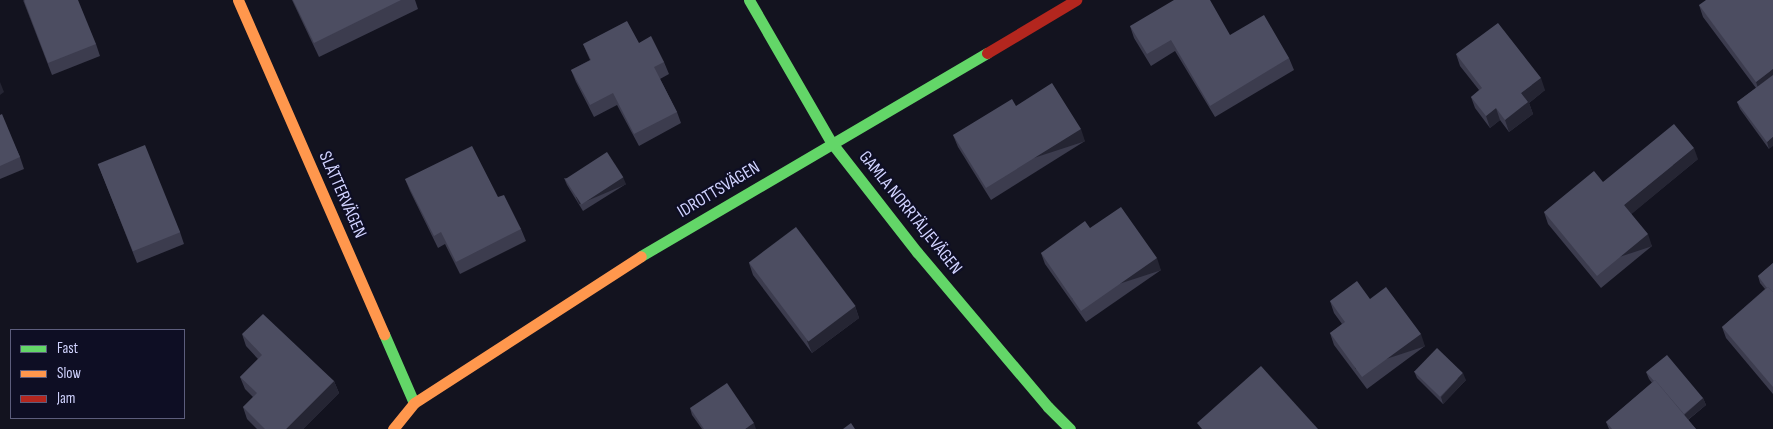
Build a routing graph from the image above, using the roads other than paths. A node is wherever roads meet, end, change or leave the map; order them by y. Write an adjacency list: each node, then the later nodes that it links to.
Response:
1 (238, 0): 5 (street, SLÅTTERVÄGEN)
2 (749, 0): 4 (street, GAMLA NORRTÄLJEVÄGEN)
3 (1076, 0): 4 (street, IDROTTSVÄGEN)
4 (831, 142): 5 (street, IDROTTSVÄGEN); 7 (street, GAMLA NORRTÄLJEVÄGEN)
5 (414, 403): 6 (street, IDROTTSVÄGEN)
6 (393, 429)
7 (1070, 429)

